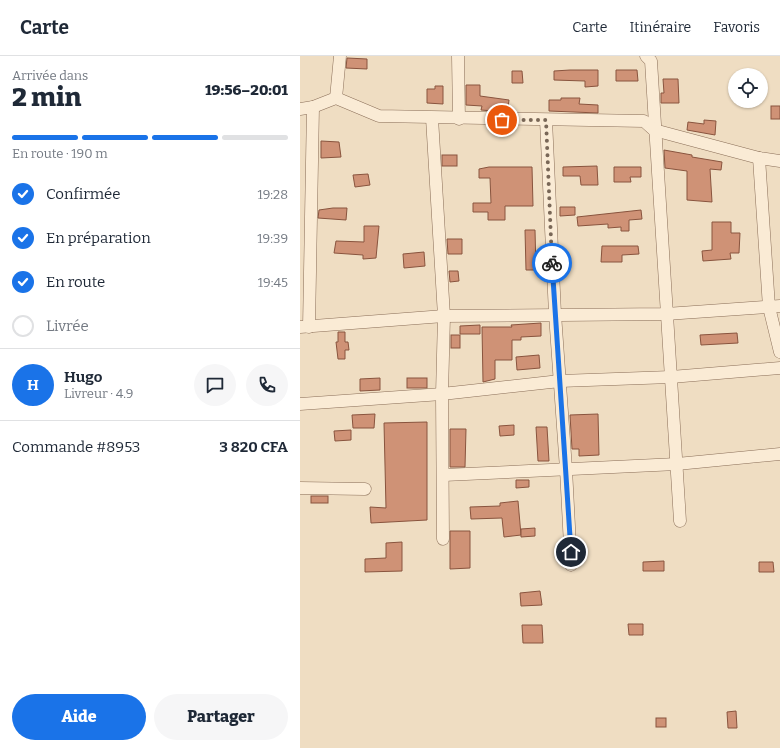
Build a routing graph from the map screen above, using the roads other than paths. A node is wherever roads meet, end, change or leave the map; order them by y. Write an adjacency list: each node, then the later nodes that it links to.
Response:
1 (340, 56): 4 (street)
2 (458, 56): 8 (street)
3 (646, 56): 10 (street)
4 (336, 98): 5 (street); 7 (street)
5 (313, 107): 6 (street); 17 (street)
6 (300, 109)
7 (432, 118): 8 (street); 16 (street)
8 (459, 119): 9 (street)
9 (546, 120): 10 (street); 14 (street)
10 (654, 130): 11 (street); 15 (street)
11 (759, 158): 12 (street); 13 (street)
12 (780, 161)
13 (775, 306): 15 (street); 18 (street)
14 (555, 314): 15 (street); 16 (street); 21 (street)
15 (666, 314): 20 (street)
16 (444, 316): 17 (street); 22 (street)
17 (305, 327)
18 (780, 352)
19 (780, 368): 20 (street)
20 (671, 377): 21 (street); 25 (street)
21 (560, 381): 22 (street); 26 (street)
22 (442, 394): 23 (street); 27 (street)
23 (300, 404)
24 (780, 454): 25 (street)
25 (676, 464): 26 (street); 30 (street)
26 (566, 469): 27 (street); 32 (street)
27 (444, 475): 31 (street)
28 (300, 488): 29 (street)
29 (365, 489)
30 (680, 521)
31 (443, 539)
32 (571, 565)

